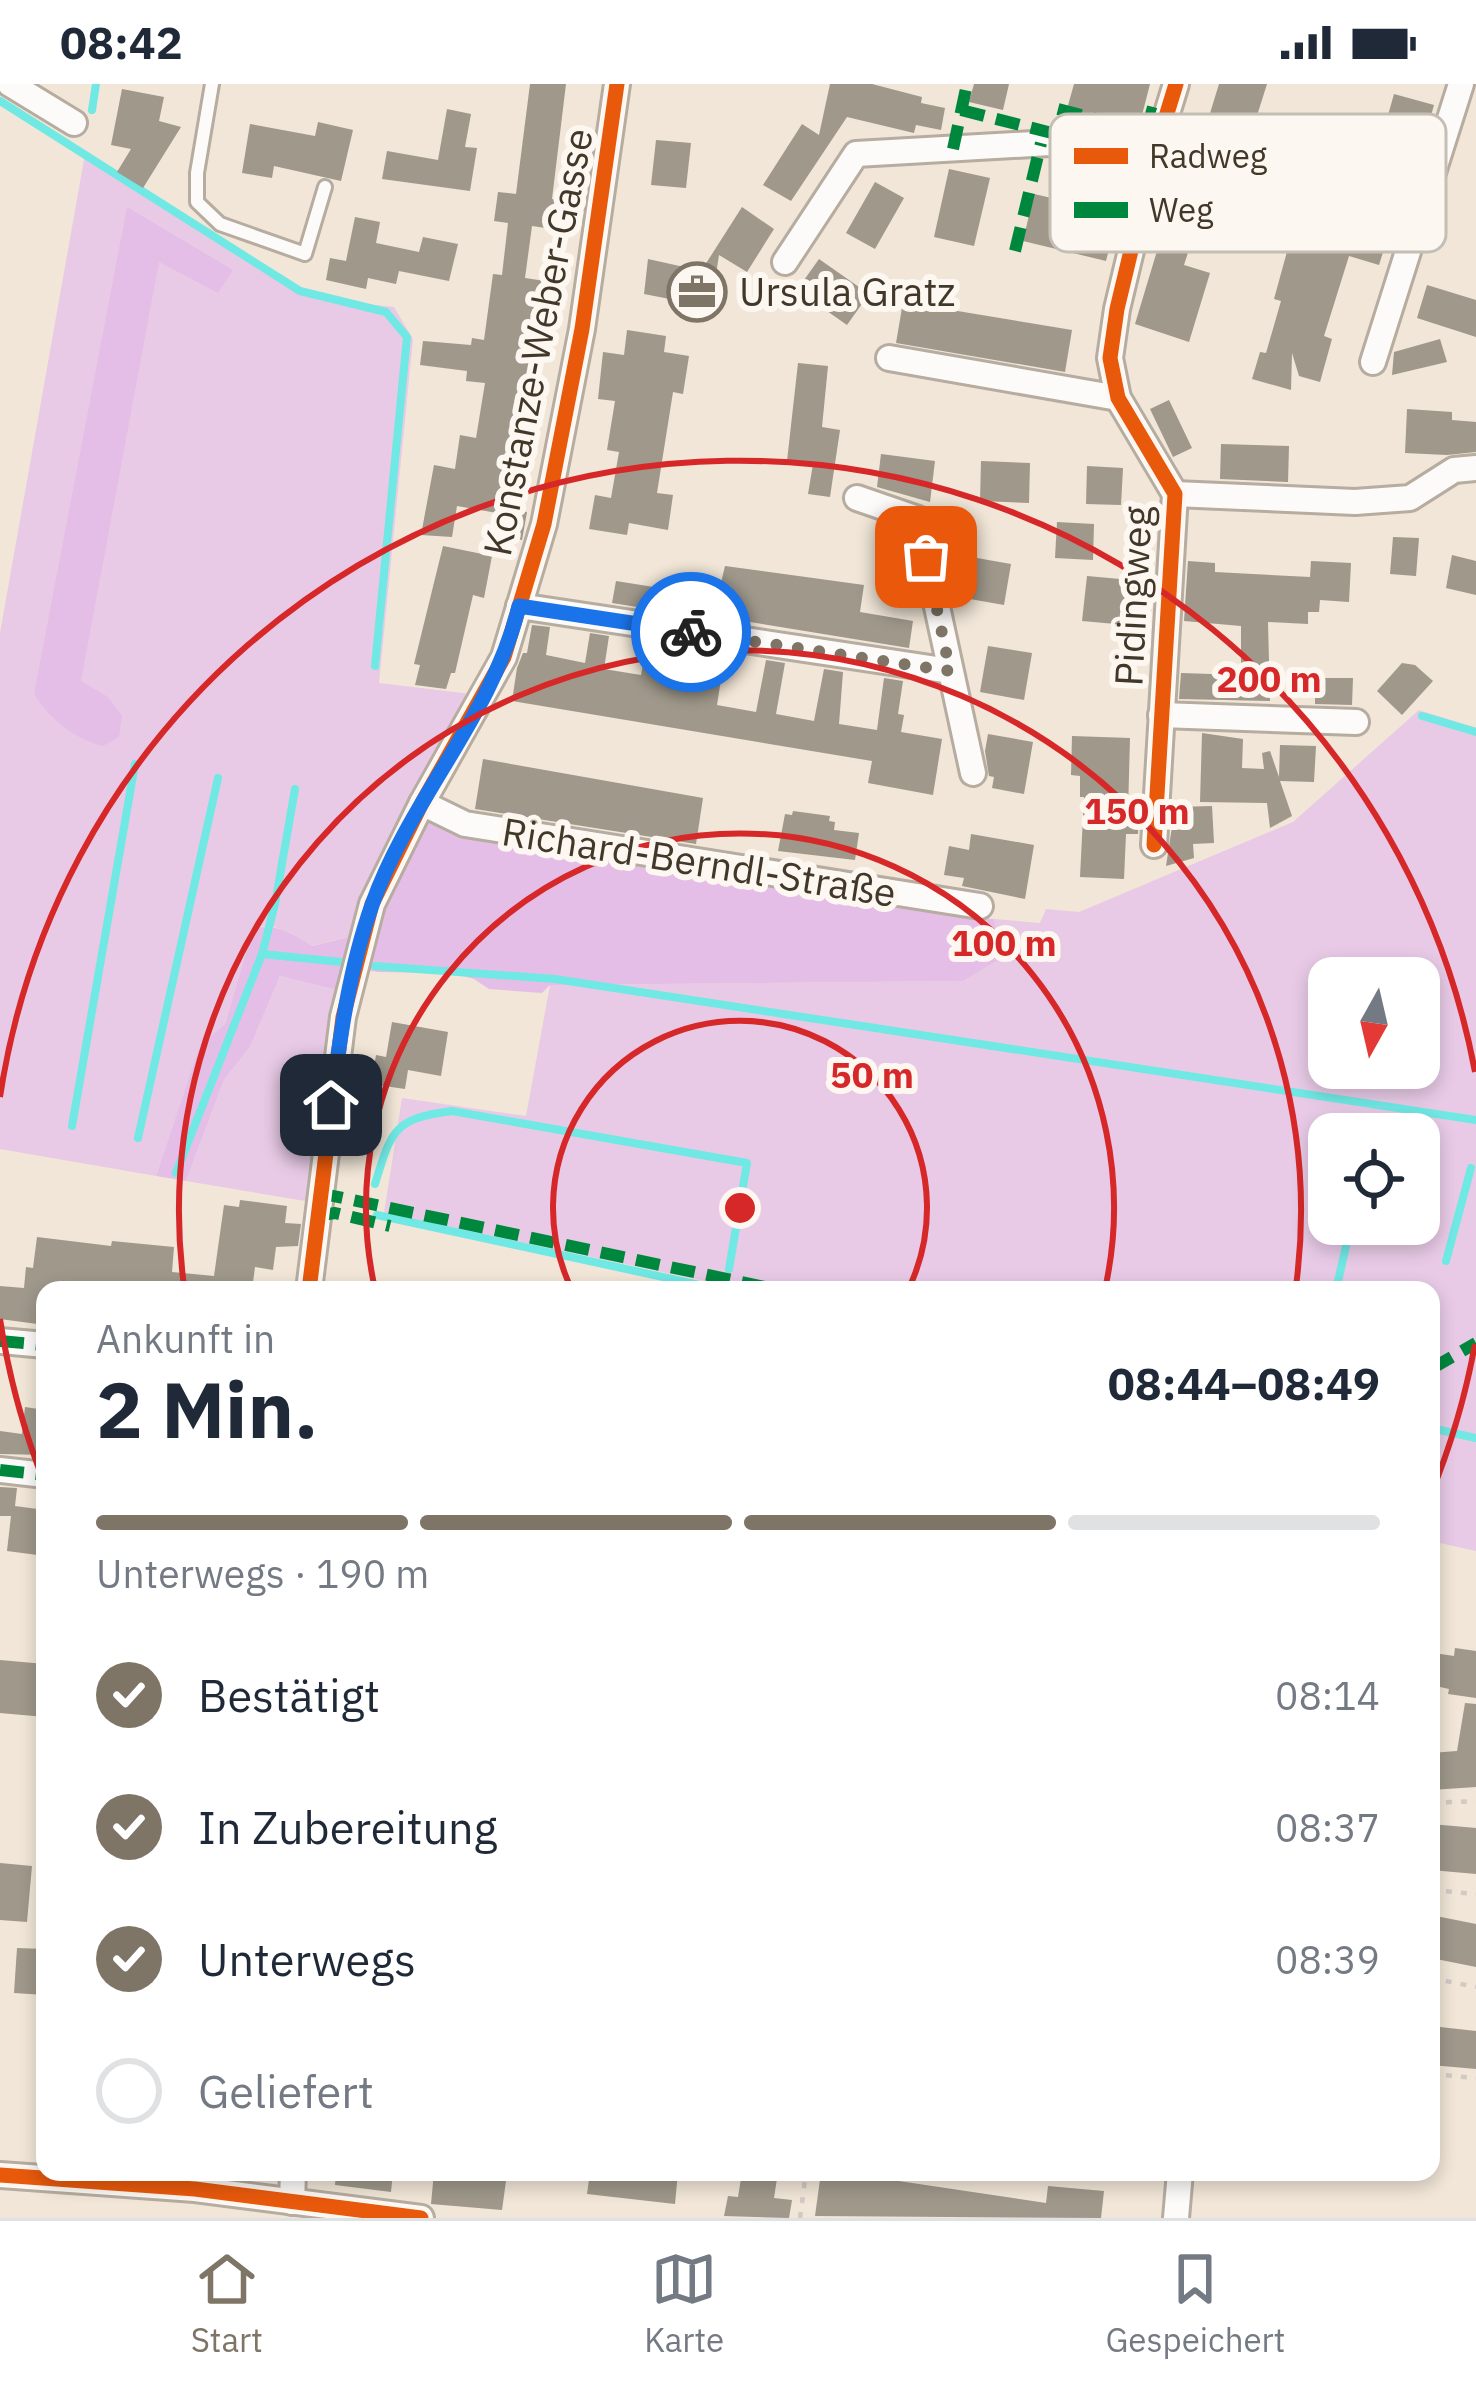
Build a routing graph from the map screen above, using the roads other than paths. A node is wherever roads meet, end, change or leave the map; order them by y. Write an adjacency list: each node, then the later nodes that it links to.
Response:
1 (10, 84): 7 (street)
2 (212, 84): 10 (lane)
3 (617, 84): 20 (street, Konstanze-Weber-Gasse)
4 (1176, 84): 6 (street, Pidingweg)
5 (1461, 84): 8 (street)
6 (1167, 114)
7 (74, 123)
8 (1446, 131)
9 (1050, 142): 13 (street)
10 (325, 187)
11 (1131, 252): 16 (street, Pidingweg)
12 (1408, 252): 15 (street)
13 (784, 262)
14 (890, 358): 16 (street)
15 (1373, 362)
16 (1118, 398): 18 (street, Pidingweg)
17 (1476, 468): 18 (street, Pidingweg)
18 (1175, 494): 22 (street, Pidingweg)
19 (857, 498): 21 (street)
20 (519, 606): 21 (street); 25 (street, Konstanze-Weber-Gasse)
21 (950, 671): 24 (street)
22 (1161, 716): 23 (street, Pidingweg); 26 (street, Pidingweg)
23 (1356, 722)
24 (973, 772)
25 (422, 803): 27 (street, Richard-Berndl-Straße); 28 (street, Konstanze-Weber-Gasse)
26 (1154, 845)
27 (980, 906)
28 (310, 1281)
29 (0, 1341): 30 (street)
30 (36, 1344)
31 (0, 1470): 32 (street)
32 (36, 1474)
33 (0, 2175): 34 (street)
34 (36, 2178)
35 (84, 2181): 38 (street)
36 (293, 2181): 39 (street)
37 (1179, 2181): 42 (street)
38 (195, 2189): 39 (street); 40 (street)
39 (292, 2202): 41 (street)
40 (195, 2218)
41 (421, 2218)
42 (1176, 2218)

